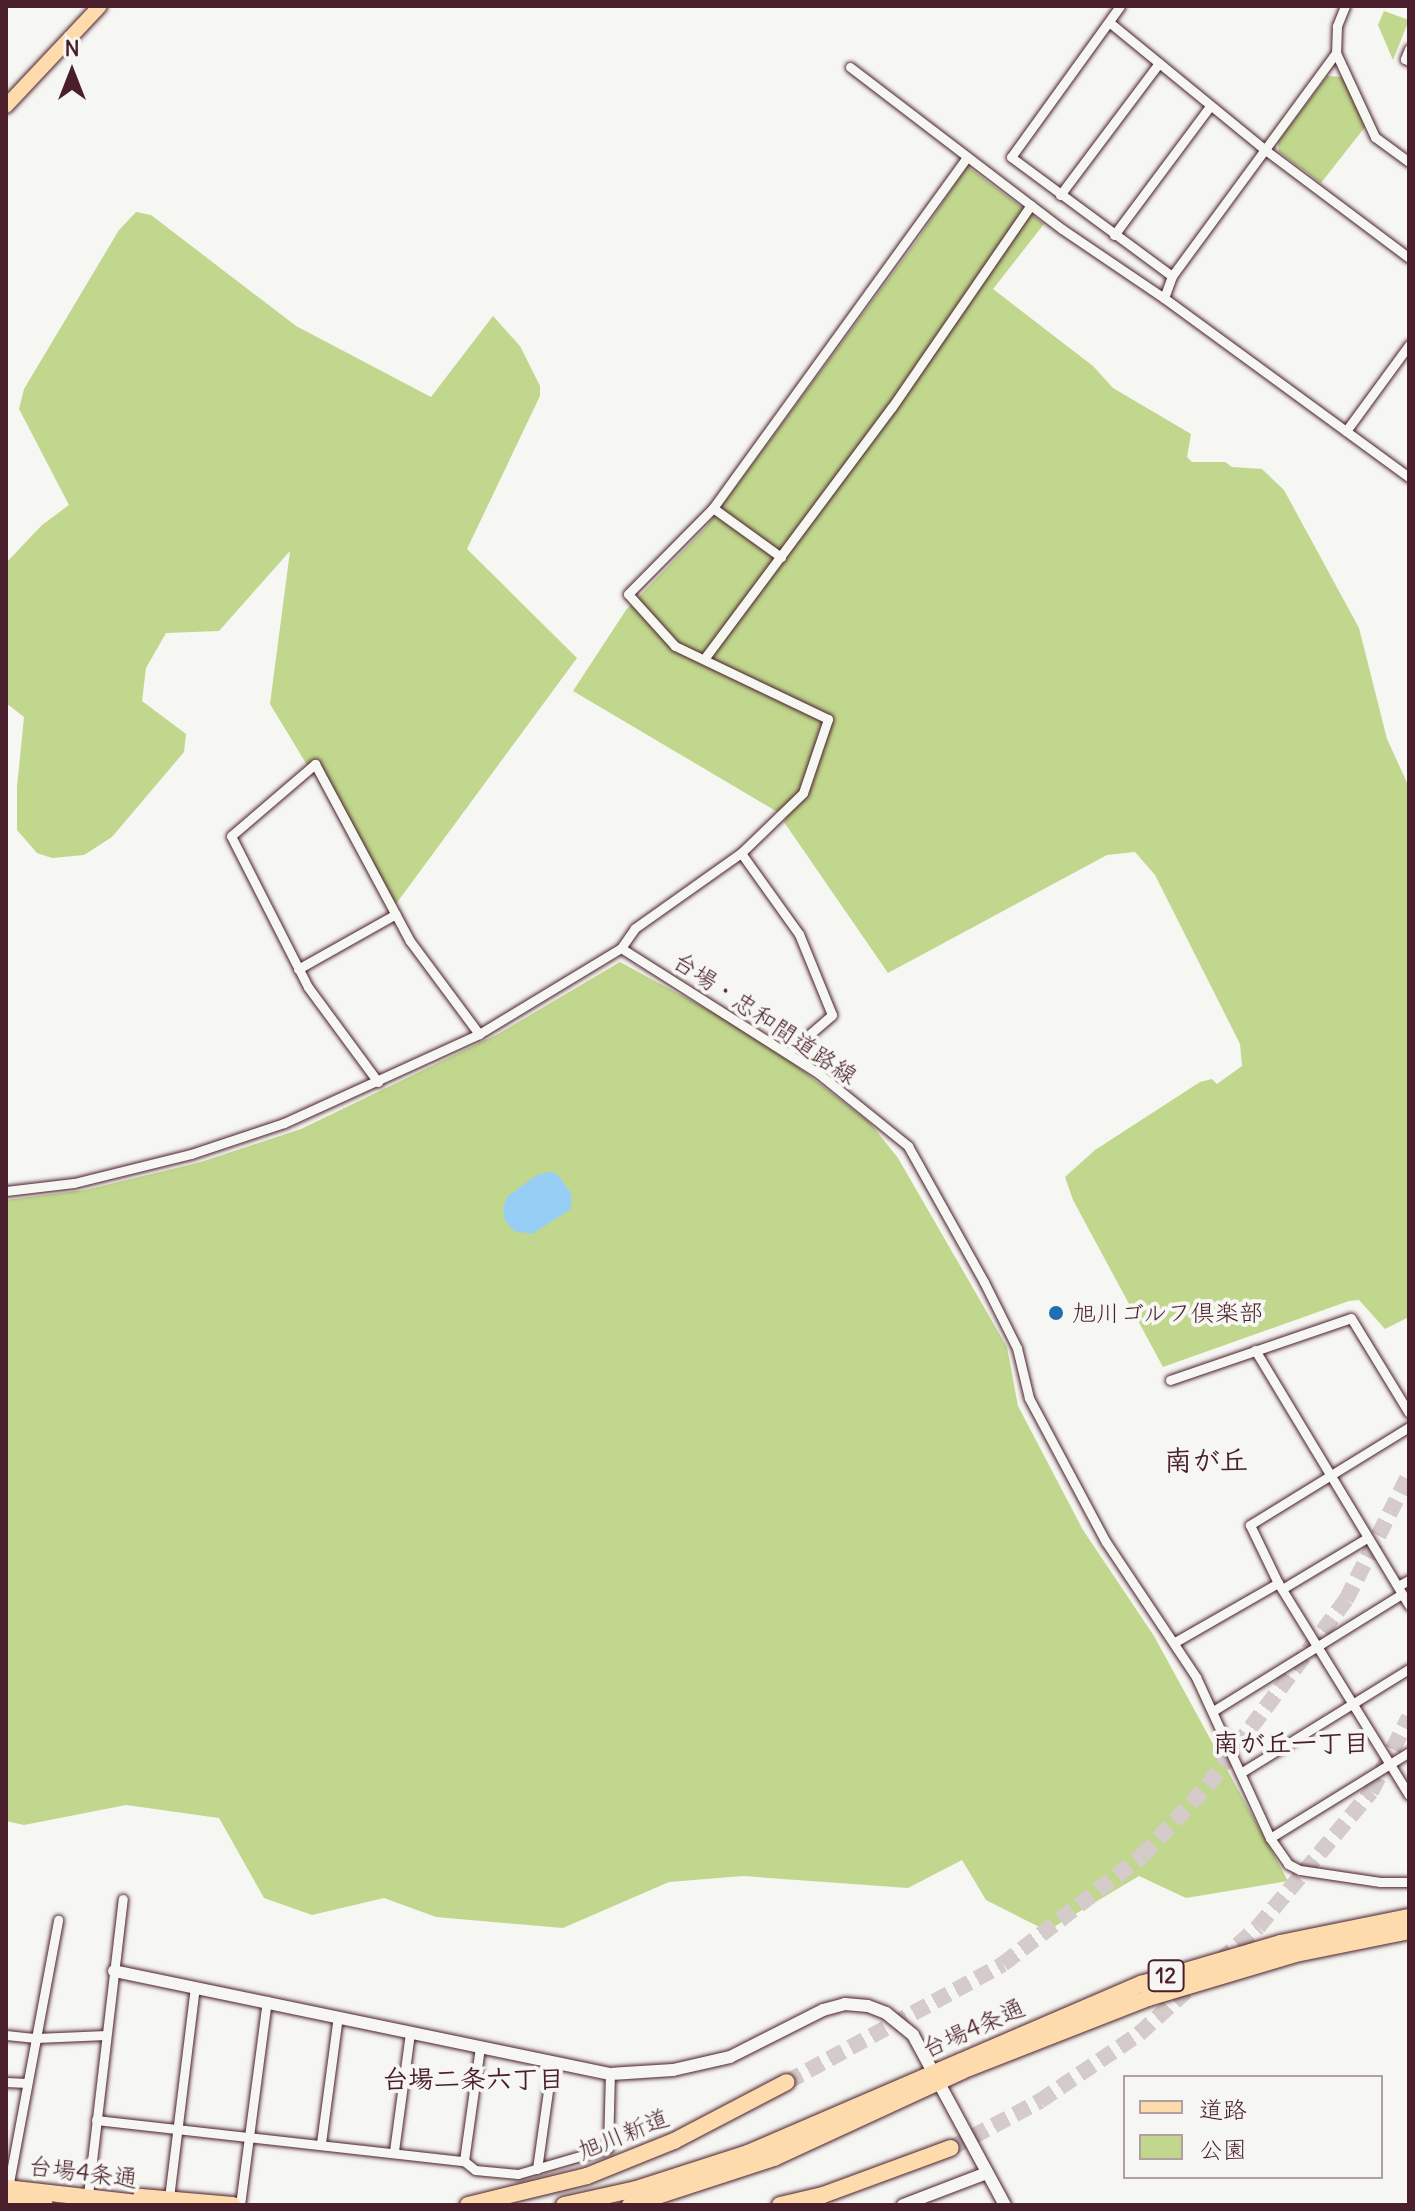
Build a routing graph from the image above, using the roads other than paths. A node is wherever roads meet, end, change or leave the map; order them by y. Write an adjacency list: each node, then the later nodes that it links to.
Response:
1 (100, 6): 10 (main road)
2 (1120, 6): 4 (street)
3 (1345, 6): 6 (street)
4 (1109, 22): 8 (street); 15 (street)
5 (1409, 49): 7 (street)
6 (1336, 53): 12 (street); 14 (street)
7 (1409, 61)
8 (1159, 63): 11 (street); 15 (street)
9 (850, 67): 13 (street)
10 (6, 106)
11 (1210, 106): 12 (street); 17 (street)
12 (1264, 149): 18 (street); 19 (street)
13 (967, 157): 16 (street); 24 (street)
14 (1409, 162)
15 (1060, 195): 17 (street)
16 (1031, 205): 20 (street); 25 (street)
17 (1114, 235): 19 (street)
18 (1409, 258)
19 (1172, 276): 20 (street)
20 (1164, 298): 22 (street)
21 (1409, 345): 22 (street)
22 (1346, 431): 23 (street)
23 (1409, 477)
24 (713, 508): 25 (street); 26 (street)
25 (781, 557): 26 (street)
26 (704, 659): 27 (street)
27 (741, 853): 29 (street); 32 (street)
28 (396, 914): 30 (street); 30 (street); 31 (street)
29 (621, 948): 31 (street); 32 (street, 台場・忠和間道路線)
30 (298, 969): 33 (street)
31 (479, 1034): 33 (street)
32 (788, 1053): 45 (street, 台場・忠和間道路線)
33 (378, 1082): 34 (street)
34 (6, 1191)
35 (1255, 1350): 36 (street); 37 (street); 39 (street)
36 (1170, 1380)
37 (1409, 1413)
38 (1409, 1427): 39 (street)
39 (1328, 1476): 40 (street); 42 (street)
40 (1367, 1538): 42 (street); 43 (street)
41 (1409, 1580): 43 (street)
42 (1280, 1586): 45 (street); 46 (street)
43 (1400, 1590): 44 (street); 46 (street)
44 (1409, 1605)
45 (1175, 1642): 49 (street, 台場・忠和間道路線)
46 (1317, 1646): 48 (street); 49 (street)
47 (1409, 1669): 48 (street)
48 (1353, 1705): 51 (street); 52 (street)
49 (1213, 1711): 52 (street, 台場・忠和間道路線)
50 (1409, 1752): 51 (street)
51 (1389, 1764): 53 (street); 54 (street)
52 (1242, 1772): 54 (street, 台場・忠和間道路線)
53 (1409, 1795)
54 (1270, 1838): 55 (street, 台場・忠和間道路線)
55 (1409, 1882)
56 (123, 1899): 60 (street)
57 (1409, 1917): 71 (highway, 台場4条通 / 12)
58 (58, 1920): 67 (street)
59 (1409, 1931): 71 (highway, 台場4条通 / 12)
60 (114, 1971): 61 (street); 66 (street)
61 (195, 1987): 62 (street); 76 (street)
62 (267, 2001): 63 (street); 77 (street)
63 (338, 2016): 64 (street); 78 (street)
64 (410, 2032): 68 (street); 80 (street)
65 (6, 2035): 67 (street)
66 (106, 2035): 67 (street); 75 (street)
67 (36, 2038): 74 (street)
68 (480, 2047): 69 (street); 81 (street)
69 (552, 2062): 70 (street); 82 (street)
70 (610, 2074): 71 (street); 82 (street)
71 (937, 2076): 83 (street); 91 (highway, 台場4条通 / 12); 92 (highway, 台場4条通 / 12)
72 (6, 2082): 74 (street)
73 (787, 2082): 90 (highway, 旭川新道)
74 (27, 2083): 84 (street)
75 (96, 2120): 76 (street); 85 (street)
76 (176, 2128): 77 (street); 86 (street)
77 (249, 2137): 78 (street); 89 (street)
78 (321, 2143): 80 (street)
79 (951, 2148): 93 (highway)
80 (394, 2151): 81 (street)
81 (464, 2161): 82 (street)
82 (537, 2169)
83 (987, 2173): 94 (street); 95 (street)
84 (7, 2192): 85 (highway, 台場4条通); 87 (highway, 台場4条通)
85 (88, 2195): 86 (highway, 台場4条通)
86 (162, 2202): 88 (highway)
87 (45, 2205)
88 (233, 2205)
89 (240, 2205)
90 (468, 2205)
91 (564, 2205)
92 (630, 2205)
93 (780, 2205)
94 (903, 2205)
95 (1005, 2205)

